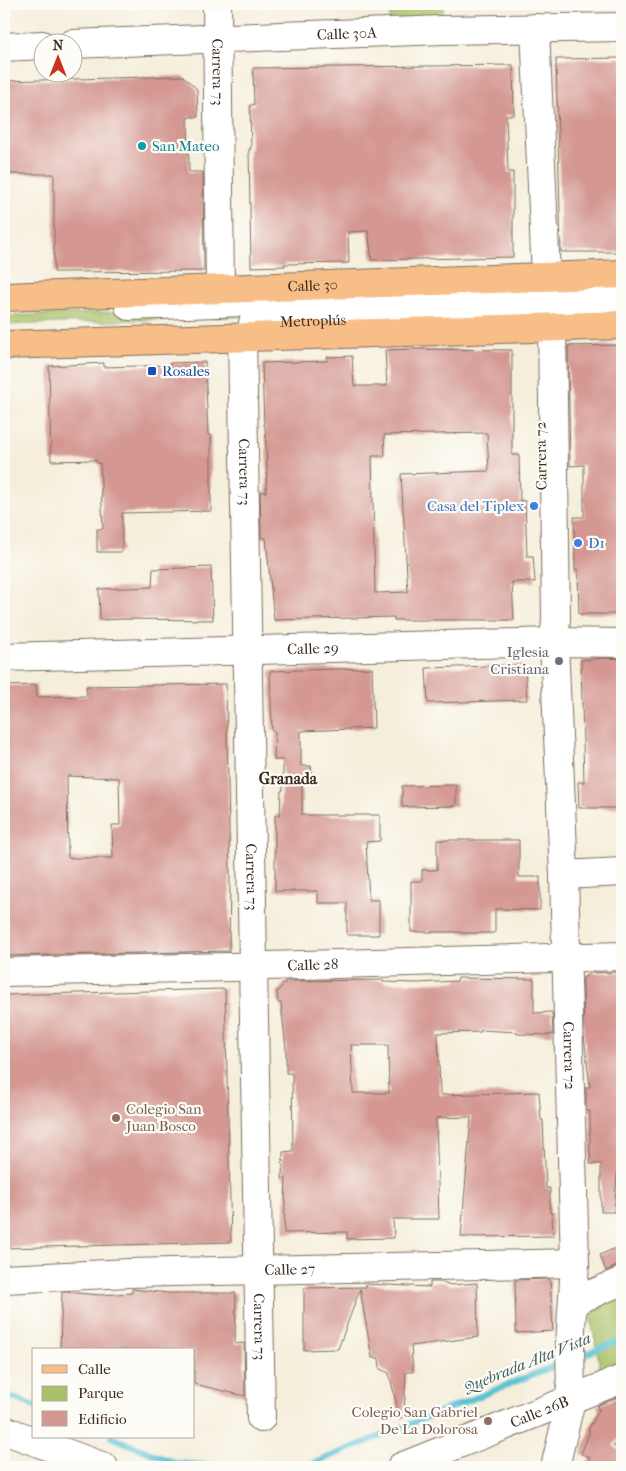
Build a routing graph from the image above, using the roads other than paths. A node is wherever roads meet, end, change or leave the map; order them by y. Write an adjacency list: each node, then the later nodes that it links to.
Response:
1 (217, 4): 4 (street, Carrera 73)
2 (622, 27): 3 (street, Calle 30A)
3 (535, 28): 4 (street, Calle 30A); 9 (street)
4 (218, 39): 5 (street, Calle 30A); 10 (street, Carrera 73)
5 (82, 44)
6 (32, 46): 7 (street)
7 (4, 47)
8 (622, 274): 9 (main road, Calle 30)
9 (546, 277): 10 (main road, Calle 30)
10 (220, 289): 12 (main road, Calle 30)
11 (622, 289): 13 (street, Metroplús)
12 (4, 297)
13 (4, 310)
14 (622, 310): 17 (street, Metroplús)
15 (622, 325): 16 (main road)
16 (545, 328): 18 (main road); 20 (street, Carrera 72)
17 (4, 332)
18 (242, 337): 19 (main road); 22 (street, Carrera 73)
19 (4, 346)
20 (554, 642): 21 (street, Calle 29); 22 (street, Calle 29); 25 (street, Carrera 72)
21 (622, 643)
22 (248, 650): 23 (street, Calle 29); 28 (street, Carrera 73)
23 (4, 657)
24 (622, 872): 25 (street)
25 (564, 875): 27 (street, Carrera 72)
26 (622, 956): 27 (street, Calle 28)
27 (567, 958): 28 (street, Calle 28); 30 (street, Carrera 72)
28 (253, 966): 29 (street, Calle 28); 31 (street, Carrera 73)
29 (4, 972)
30 (575, 1263): 31 (street, Calle 27); 34 (street, Carrera 72)
31 (258, 1269): 32 (street, Calle 27); 37 (street, Carrera 73)
32 (4, 1279)
33 (622, 1282): 34 (street)
34 (573, 1302): 36 (street, Carrera 72)
35 (622, 1379): 36 (street, Calle 26B)
36 (572, 1390): 40 (street, Calle 26B); 41 (street, Carrera 72)
37 (261, 1418)
38 (4, 1430): 39 (street)
39 (97, 1466)
40 (400, 1467)
41 (555, 1467)

